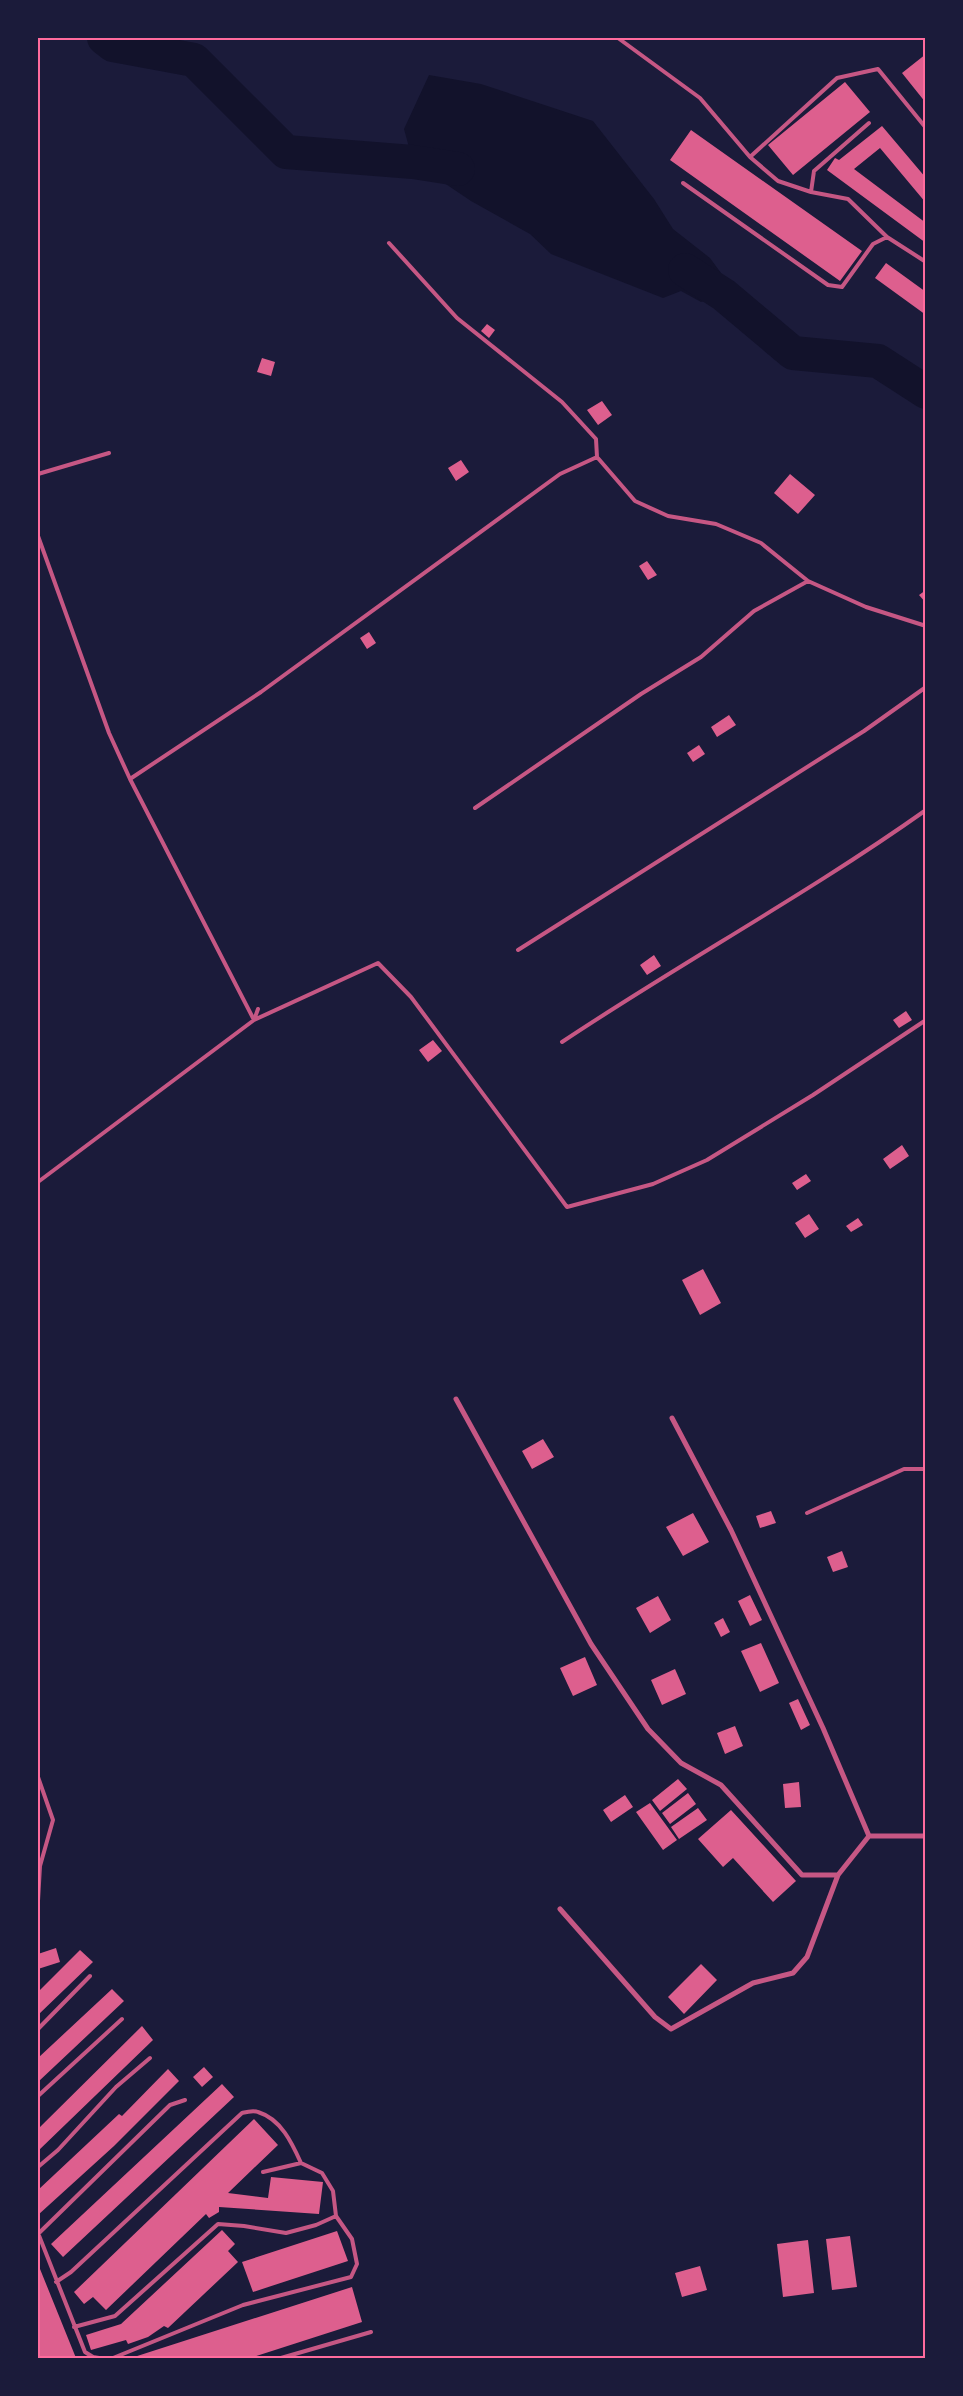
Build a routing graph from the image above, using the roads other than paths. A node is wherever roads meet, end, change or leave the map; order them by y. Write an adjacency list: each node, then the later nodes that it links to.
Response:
1 (618, 38): 4 (lane)
2 (869, 123): 6 (lane)
3 (926, 128): 4 (lane)
4 (750, 157): 6 (lane)
5 (683, 183): 7 (lane)
6 (811, 192): 7 (lane)
7 (887, 237): 9 (lane)
8 (389, 243): 11 (lane)
9 (926, 262)
10 (109, 453): 12 (lane)
11 (597, 457): 14 (lane); 17 (lane)
12 (38, 474)
13 (38, 536): 17 (lane)
14 (808, 581): 15 (lane); 18 (lane)
15 (926, 626)
16 (926, 687): 20 (lane)
17 (130, 779): 22 (lane)
18 (475, 808)
19 (926, 810): 24 (lane)
20 (518, 950)
21 (258, 1008): 22 (lane)
22 (254, 1020): 23 (lane); 25 (lane)
23 (926, 1020)
24 (562, 1042)
25 (38, 1182)
26 (456, 1399): 33 (street)
27 (672, 1418): 31 (street)
28 (926, 1469): 29 (lane)
29 (807, 1513)
30 (38, 1777): 34 (lane)
31 (869, 1836): 32 (street); 33 (street)
32 (926, 1836)
33 (838, 1875): 35 (street)
34 (38, 1900)
35 (560, 1909)
36 (90, 1976): 38 (lane)
37 (122, 2018): 40 (lane)
38 (38, 2029)
39 (150, 2058): 43 (lane)
40 (38, 2096)
41 (184, 2100): 46 (lane)
42 (301, 2163): 44 (lane); 45 (lane); 47 (lane)
43 (38, 2167)
44 (263, 2172)
45 (336, 2216): 48 (lane); 51 (lane)
46 (38, 2233): 47 (lane)
47 (56, 2282): 48 (lane)
48 (74, 2327): 50 (lane)
49 (371, 2332): 52 (lane)
50 (99, 2358)
51 (113, 2358)
52 (281, 2358)

